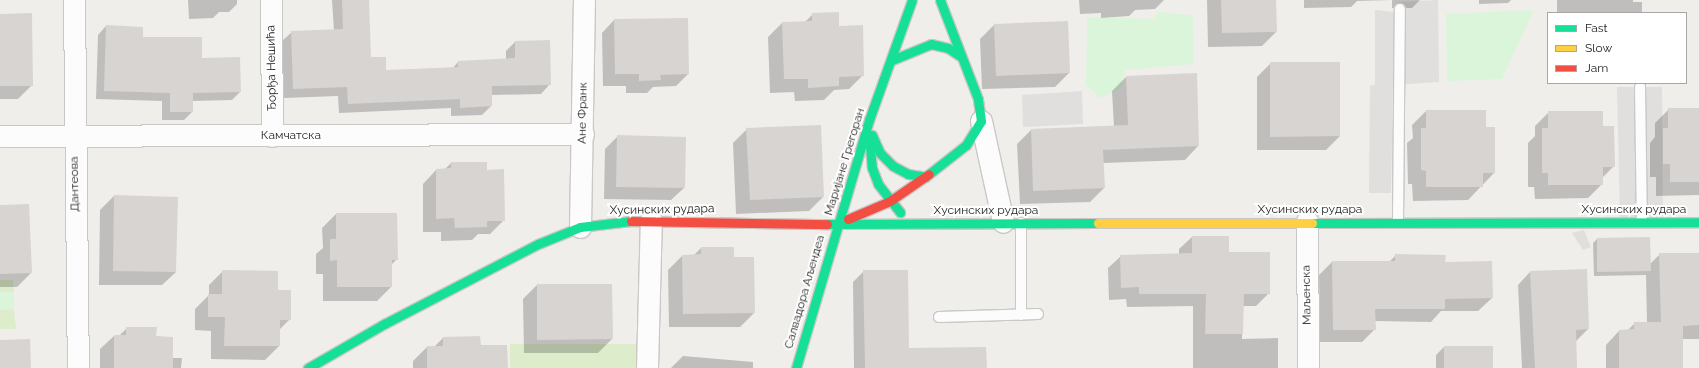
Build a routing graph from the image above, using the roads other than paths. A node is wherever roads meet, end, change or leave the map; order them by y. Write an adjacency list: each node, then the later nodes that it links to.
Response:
1 (74, 0): 13 (street, Дантеова)
2 (271, 0): 15 (street, Ђорђа Нешића)
3 (584, 0): 12 (street, Ане Франк)
4 (912, 0): 8 (street, Маријане Грегоран)
5 (940, 0): 7 (street)
6 (1400, 9): 21 (lane)
7 (960, 56): 8 (street); 11 (street)
8 (892, 60): 10 (street, Маријане Грегоран)
9 (1640, 87): 22 (lane)
10 (869, 120): 16 (street); 17 (street); 25 (street, Маријане Грегоран)
11 (981, 121): 16 (street, Маријане Грегоран); 24 (street)
12 (583, 134): 15 (street, Камчатска); 26 (street, Ане Франк)
13 (75, 135): 14 (street, Камчатска); 15 (street, Камчатска); 30 (street, Дантеова)
14 (0, 136)
15 (272, 136)
16 (926, 177): 17 (street, Маријане Грегоран)
17 (890, 201): 20 (street); 25 (street, Маријане Грегоран)
18 (651, 220): 25 (street, Хусинских рудара); 26 (street, Хусинских рудара); 32 (street)
19 (1306, 221): 21 (street, Хусинских рудара); 24 (street, Хусинских рудара); 34 (street, Маљенска)
20 (910, 222): 24 (street, Хусинских рудара); 25 (street, Хусинских рудара)
21 (1398, 222): 22 (street, Хусинских рудара)
22 (1642, 222): 23 (street, Хусинских рудара)
23 (1699, 222)
24 (1012, 223): 28 (lane)
25 (838, 224): 33 (street, Салвадора Аљендеа)
26 (580, 226): 31 (street, Хусинских рудара)
27 (1038, 314): 28 (lane)
28 (1022, 315): 29 (lane)
29 (939, 317)
30 (78, 368)
31 (308, 368)
32 (647, 368)
33 (796, 368)
34 (1308, 368)

